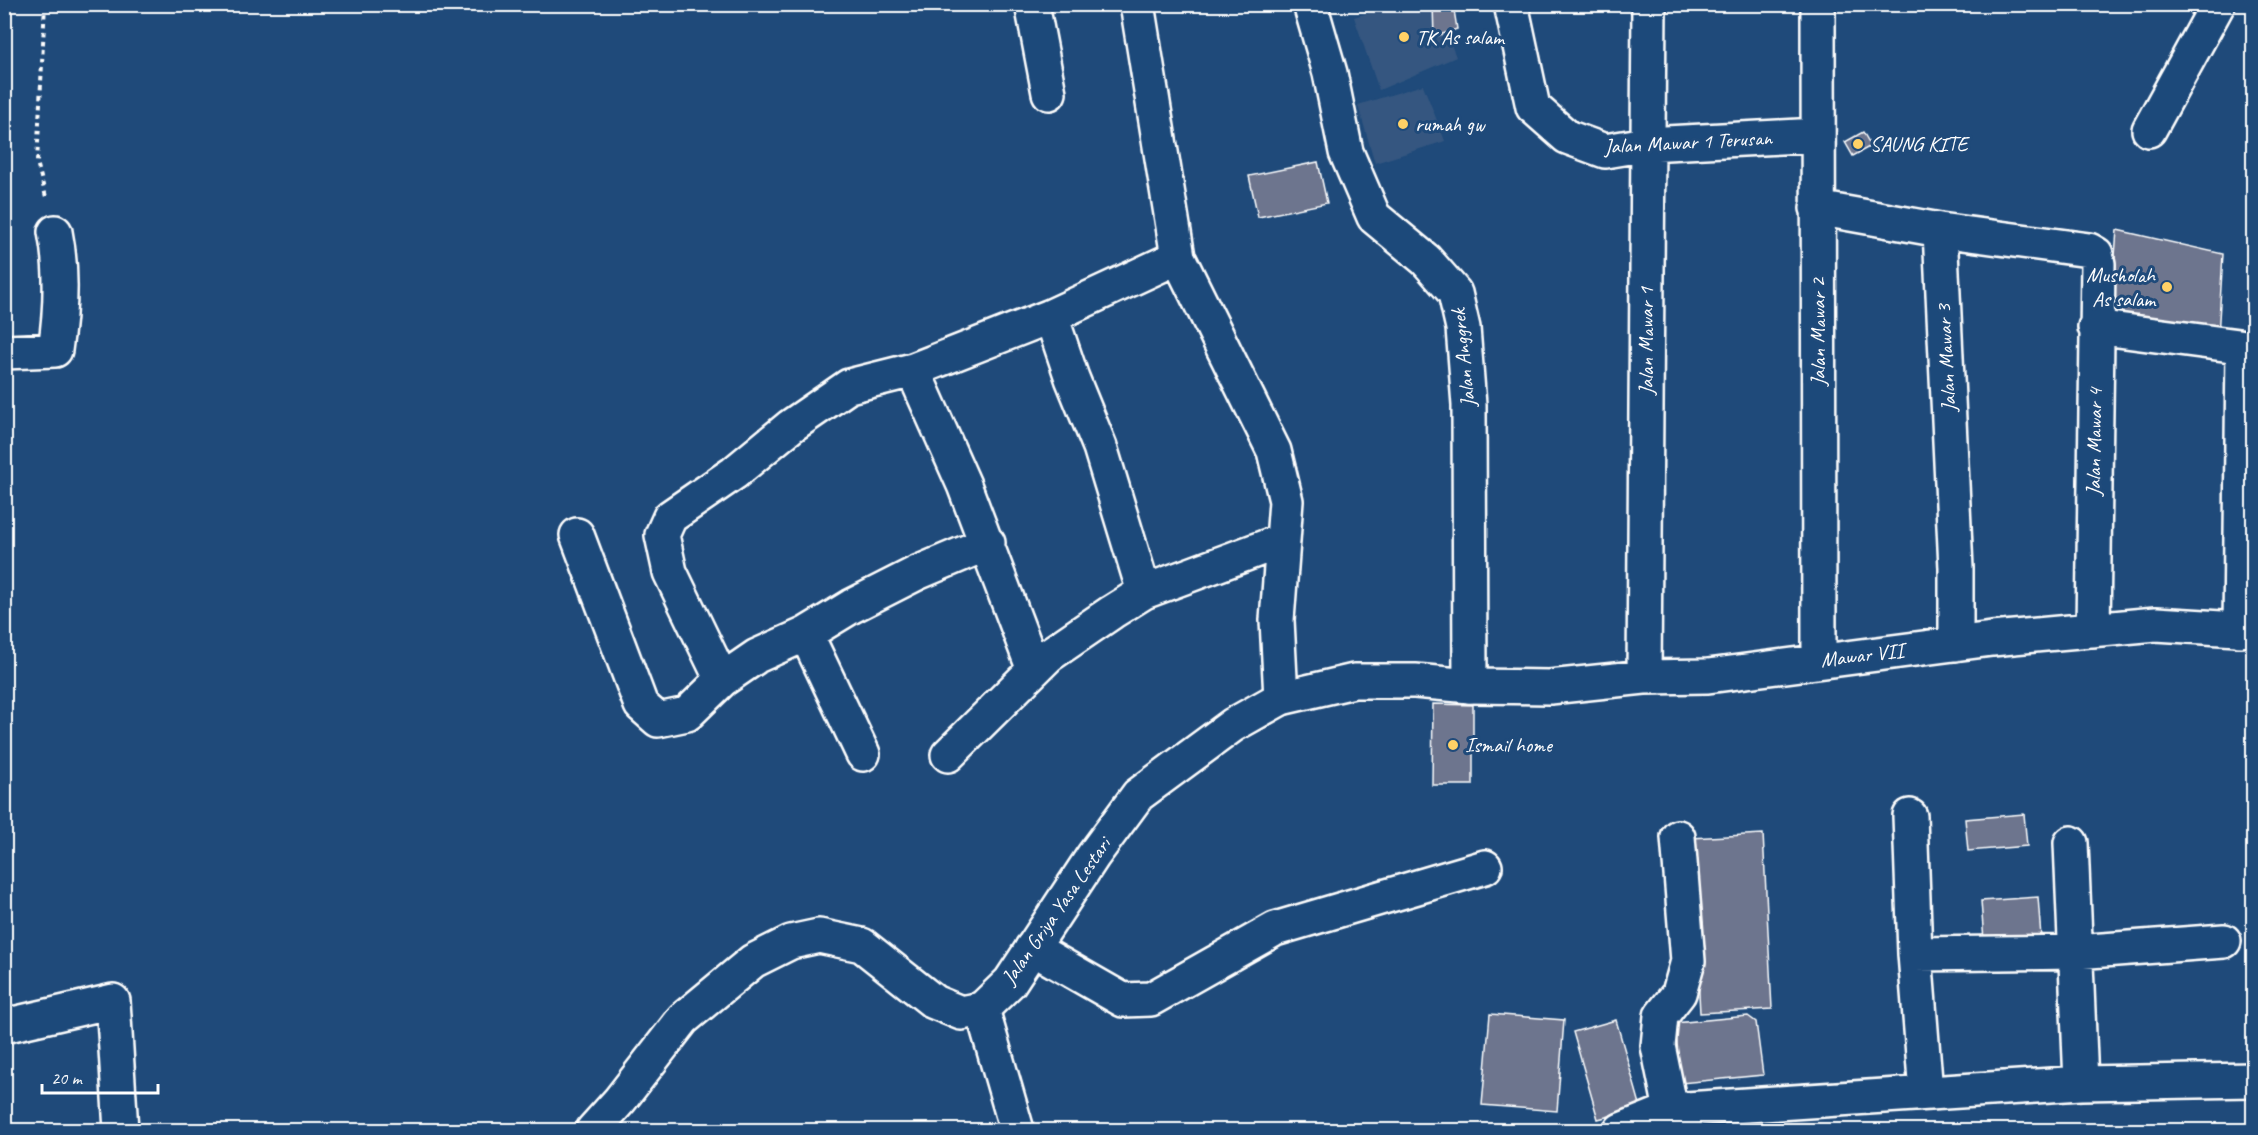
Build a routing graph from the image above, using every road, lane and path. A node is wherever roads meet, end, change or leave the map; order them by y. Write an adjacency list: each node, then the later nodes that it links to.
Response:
1 (45, 4): 15 (path)
2 (1032, 4): 9 (street)
3 (1137, 4): 16 (street)
4 (1310, 4): 34 (street, Jalan Anggrek)
5 (1511, 4): 12 (street, Jalan Mawar 1 Terusan)
6 (1649, 4): 12 (street, Jalan Mawar 1)
7 (1818, 4): 11 (street, Jalan Mawar 2)
8 (2218, 4): 10 (street)
9 (1049, 93)
10 (2149, 130)
11 (1818, 135): 12 (street, Jalan Mawar 1 Terusan); 13 (street, Jalan Mawar 2)
12 (1647, 144): 32 (street, Jalan Mawar 1)
13 (1818, 208): 14 (street); 30 (street, Jalan Mawar 2)
14 (1940, 230): 18 (street, Jalan Mawar 4); 29 (street, Jalan Mawar 3)
15 (55, 232): 20 (street)
16 (1178, 257): 17 (street); 23 (street)
17 (1052, 316): 21 (street); 25 (street)
18 (2096, 327): 19 (street); 26 (street, Jalan Mawar 4)
19 (2248, 348): 27 (street)
20 (4, 352)
21 (913, 370): 24 (street); 33 (street)
22 (577, 536): 33 (street)
23 (1281, 541): 25 (street); 35 (street)
24 (988, 543): 28 (street); 31 (street)
25 (1144, 592): 31 (street)
26 (2093, 630): 27 (street, Mawar VII); 29 (street, Mawar VII)
27 (2247, 630)
28 (806, 634): 33 (street); 36 (street)
29 (1956, 644): 30 (street, Mawar VII)
30 (1819, 660): 32 (street, Mawar VII)
31 (1034, 670): 37 (street)
32 (1644, 677): 34 (street, Mawar VII)
33 (722, 680)
34 (1470, 686): 35 (street, Jalan Griya Yasa Lestari)
35 (1281, 698): 43 (street, Jalan Griya Yasa Lestari)
36 (863, 754)
37 (948, 755)
38 (1910, 816): 45 (street)
39 (1678, 837): 51 (street)
40 (2071, 843): 44 (street)
41 (1485, 867): 43 (street)
42 (2224, 941): 44 (street)
43 (1032, 948): 46 (street, Jalan Griya Yasa Lestari)
44 (2076, 952): 45 (street); 49 (street)
45 (1915, 954): 50 (street)
46 (982, 1009): 53 (street); 54 (street)
47 (4, 1026): 52 (street)
48 (2253, 1080): 49 (street)
49 (2081, 1083): 50 (street)
50 (1926, 1093): 51 (street)
51 (1671, 1110): 55 (street)
52 (121, 1131)
53 (593, 1131)
54 (1017, 1131)
55 (1621, 1131)

